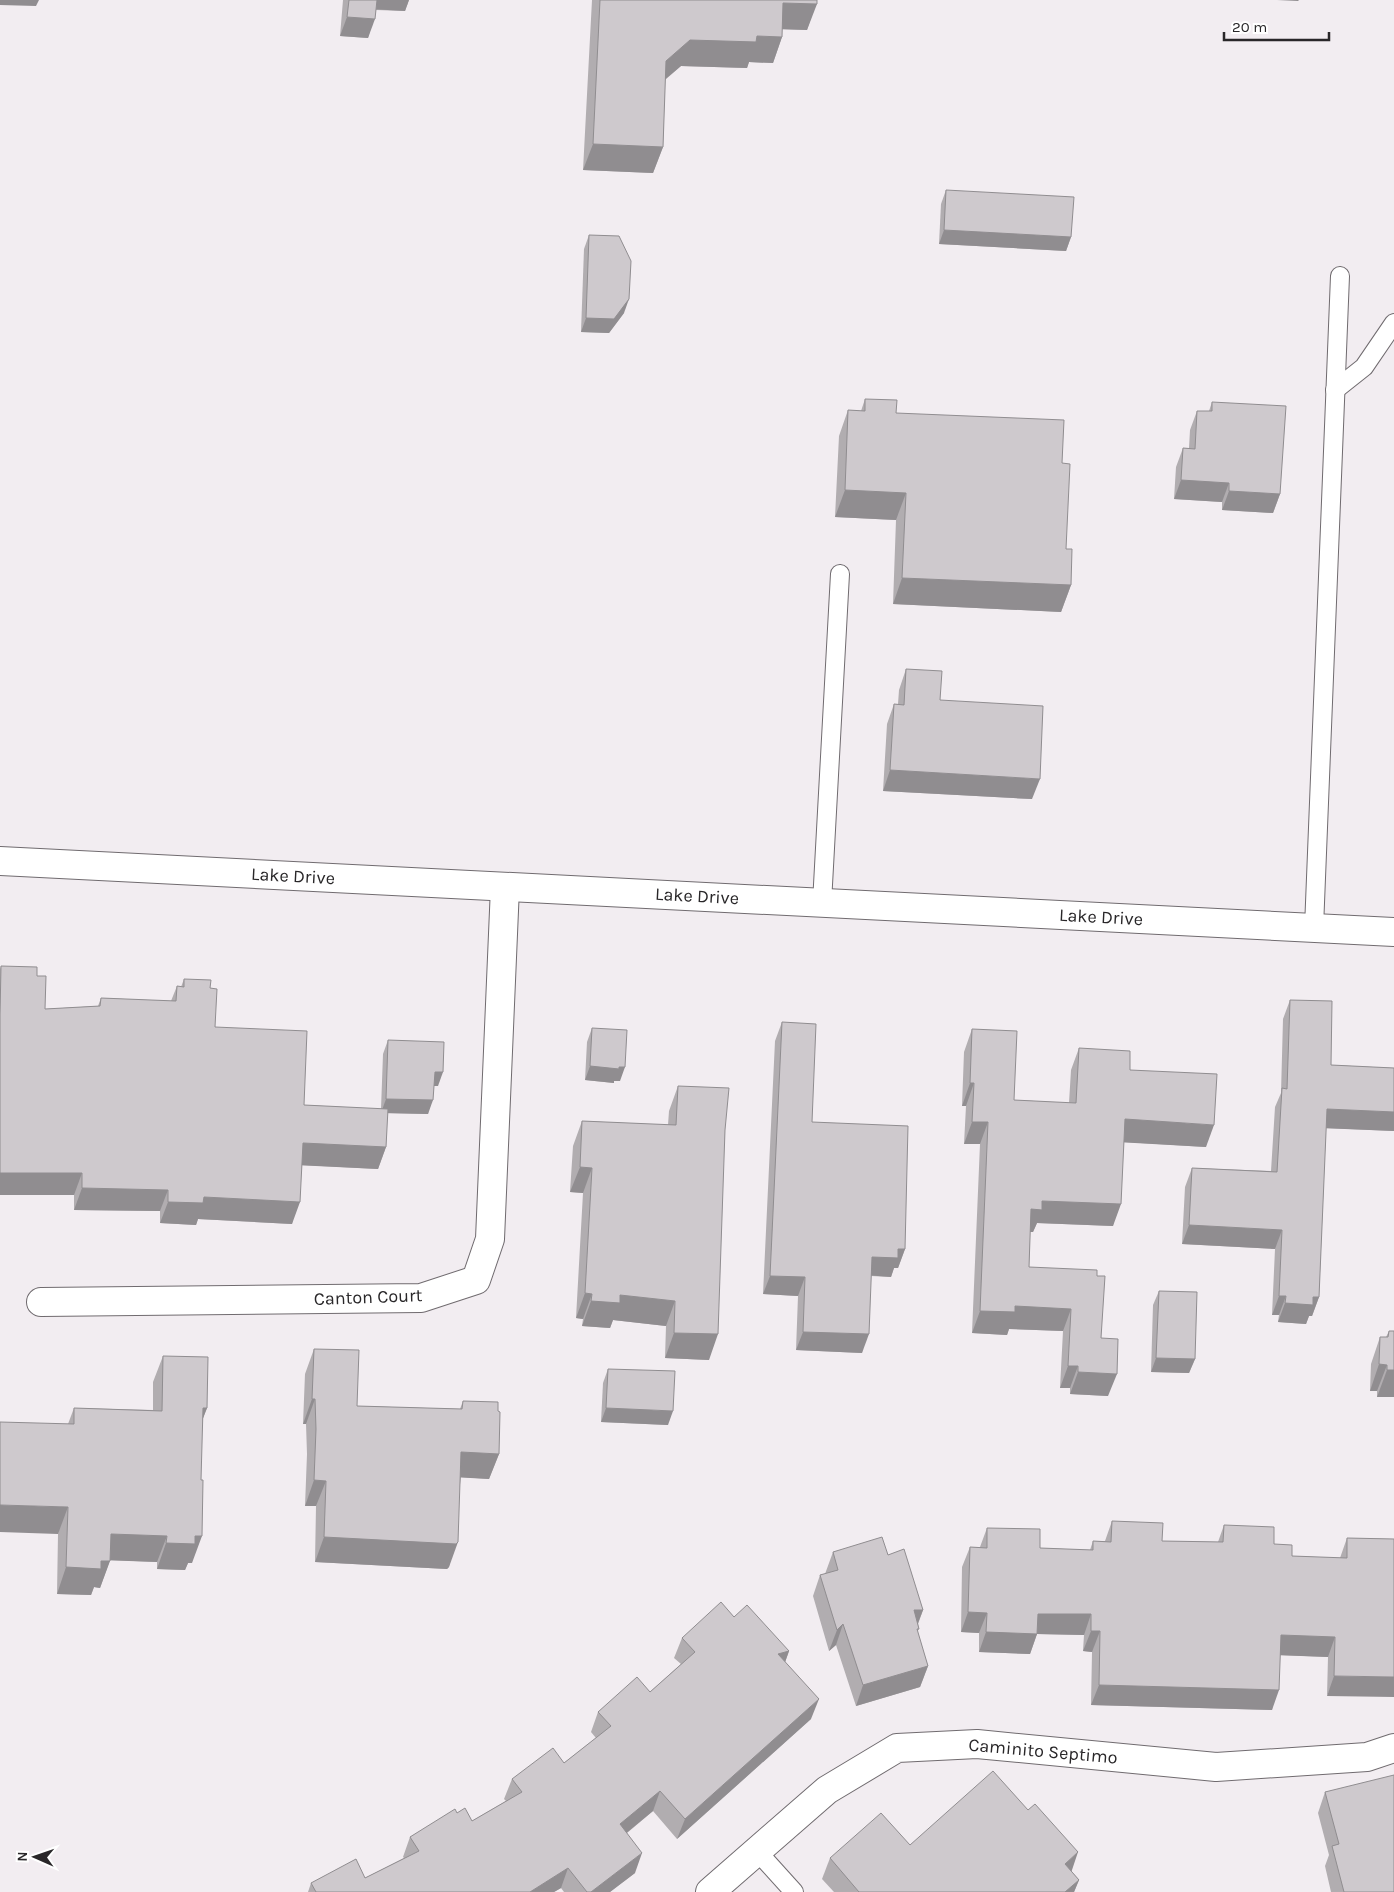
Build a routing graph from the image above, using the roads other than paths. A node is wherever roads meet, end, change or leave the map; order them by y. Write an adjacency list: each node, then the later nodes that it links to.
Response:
1 (1340, 276): 3 (lane)
2 (1394, 323): 3 (lane)
3 (1335, 390): 8 (lane)
4 (840, 574): 7 (lane)
5 (0, 861): 6 (street, Lake Drive)
6 (506, 887): 7 (street, Lake Drive); 10 (street, Canton Court)
7 (822, 903): 8 (street, Lake Drive)
8 (1314, 928): 9 (street, Lake Drive)
9 (1394, 932)
10 (40, 1302)
11 (1394, 1748): 12 (street, Caminito Septimo)
12 (757, 1851): 13 (street, Caminito Septimo); 14 (lane)
13 (710, 1892)
14 (794, 1892)

